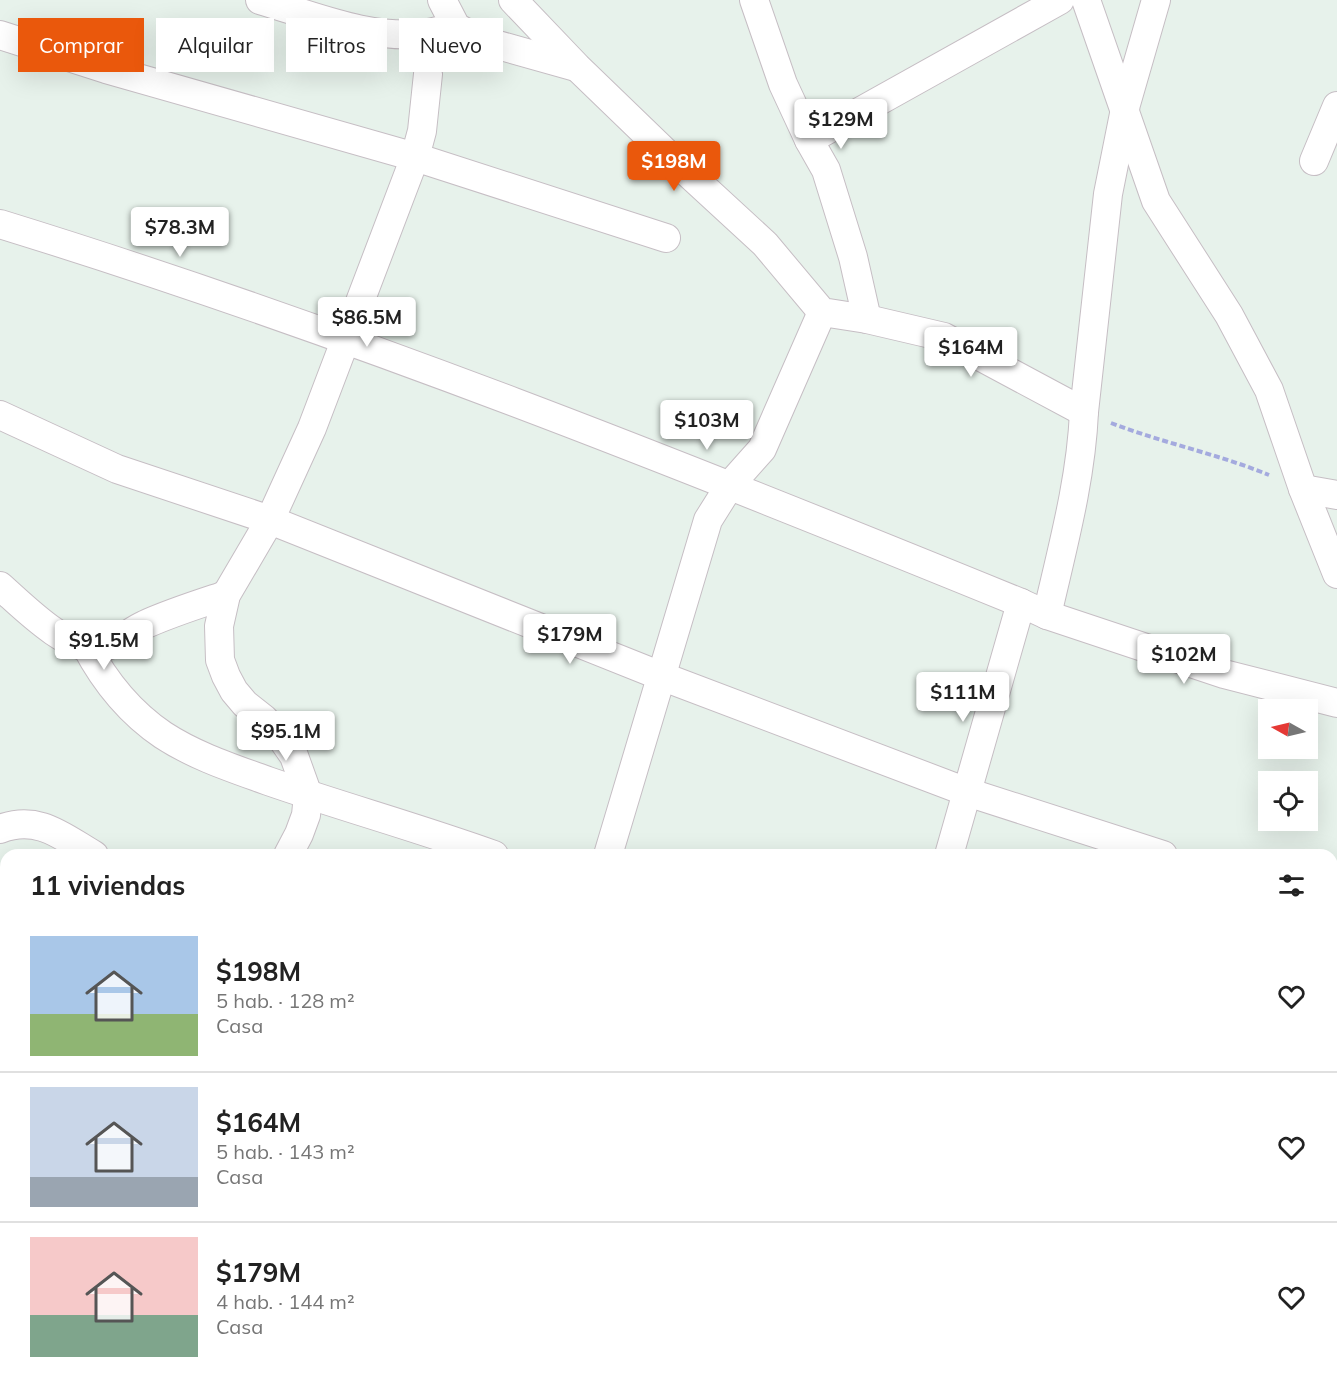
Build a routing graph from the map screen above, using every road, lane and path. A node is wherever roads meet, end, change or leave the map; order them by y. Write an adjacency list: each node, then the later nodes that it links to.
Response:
1 (260, 0): 9 (street)
2 (442, 0): 8 (street)
3 (513, 0): 12 (street)
4 (754, 0): 16 (street)
5 (1060, 0): 16 (street)
6 (1086, 0): 15 (street)
7 (1156, 0): 15 (street)
8 (451, 18)
9 (399, 33)
10 (0, 35): 17 (street)
11 (503, 46): 12 (street)
12 (577, 67): 21 (street)
13 (428, 74): 17 (street)
14 (1337, 106): 18 (street)
15 (1124, 113): 24 (street); 27 (street)
16 (809, 140): 22 (street)
17 (415, 157): 20 (street); 23 (street)
18 (1314, 161)
19 (0, 224): 23 (street)
20 (666, 238)
21 (822, 312): 22 (street); 26 (street)
22 (867, 319): 24 (street)
23 (345, 340): 26 (street); 29 (street)
24 (1084, 412): 27 (path); 34 (street)
25 (0, 415): 29 (street)
26 (730, 485): 33 (street); 36 (street)
27 (1303, 489): 28 (street); 30 (street)
28 (1337, 495)
29 (270, 520): 32 (street); 36 (street)
30 (1337, 574)
31 (0, 586): 35 (street)
32 (226, 595): 35 (street); 39 (street)
33 (1021, 603): 34 (street); 38 (street)
34 (1047, 615): 37 (street)
35 (86, 646): 39 (street)
36 (662, 676): 38 (street); 44 (street)
37 (1337, 703)
38 (967, 792): 45 (street); 46 (street)
39 (308, 795): 42 (street); 43 (street)
40 (0, 829): 41 (street)
41 (85, 849)
42 (291, 849)
43 (475, 849)
44 (610, 849)
45 (951, 849)
46 (1144, 849)

